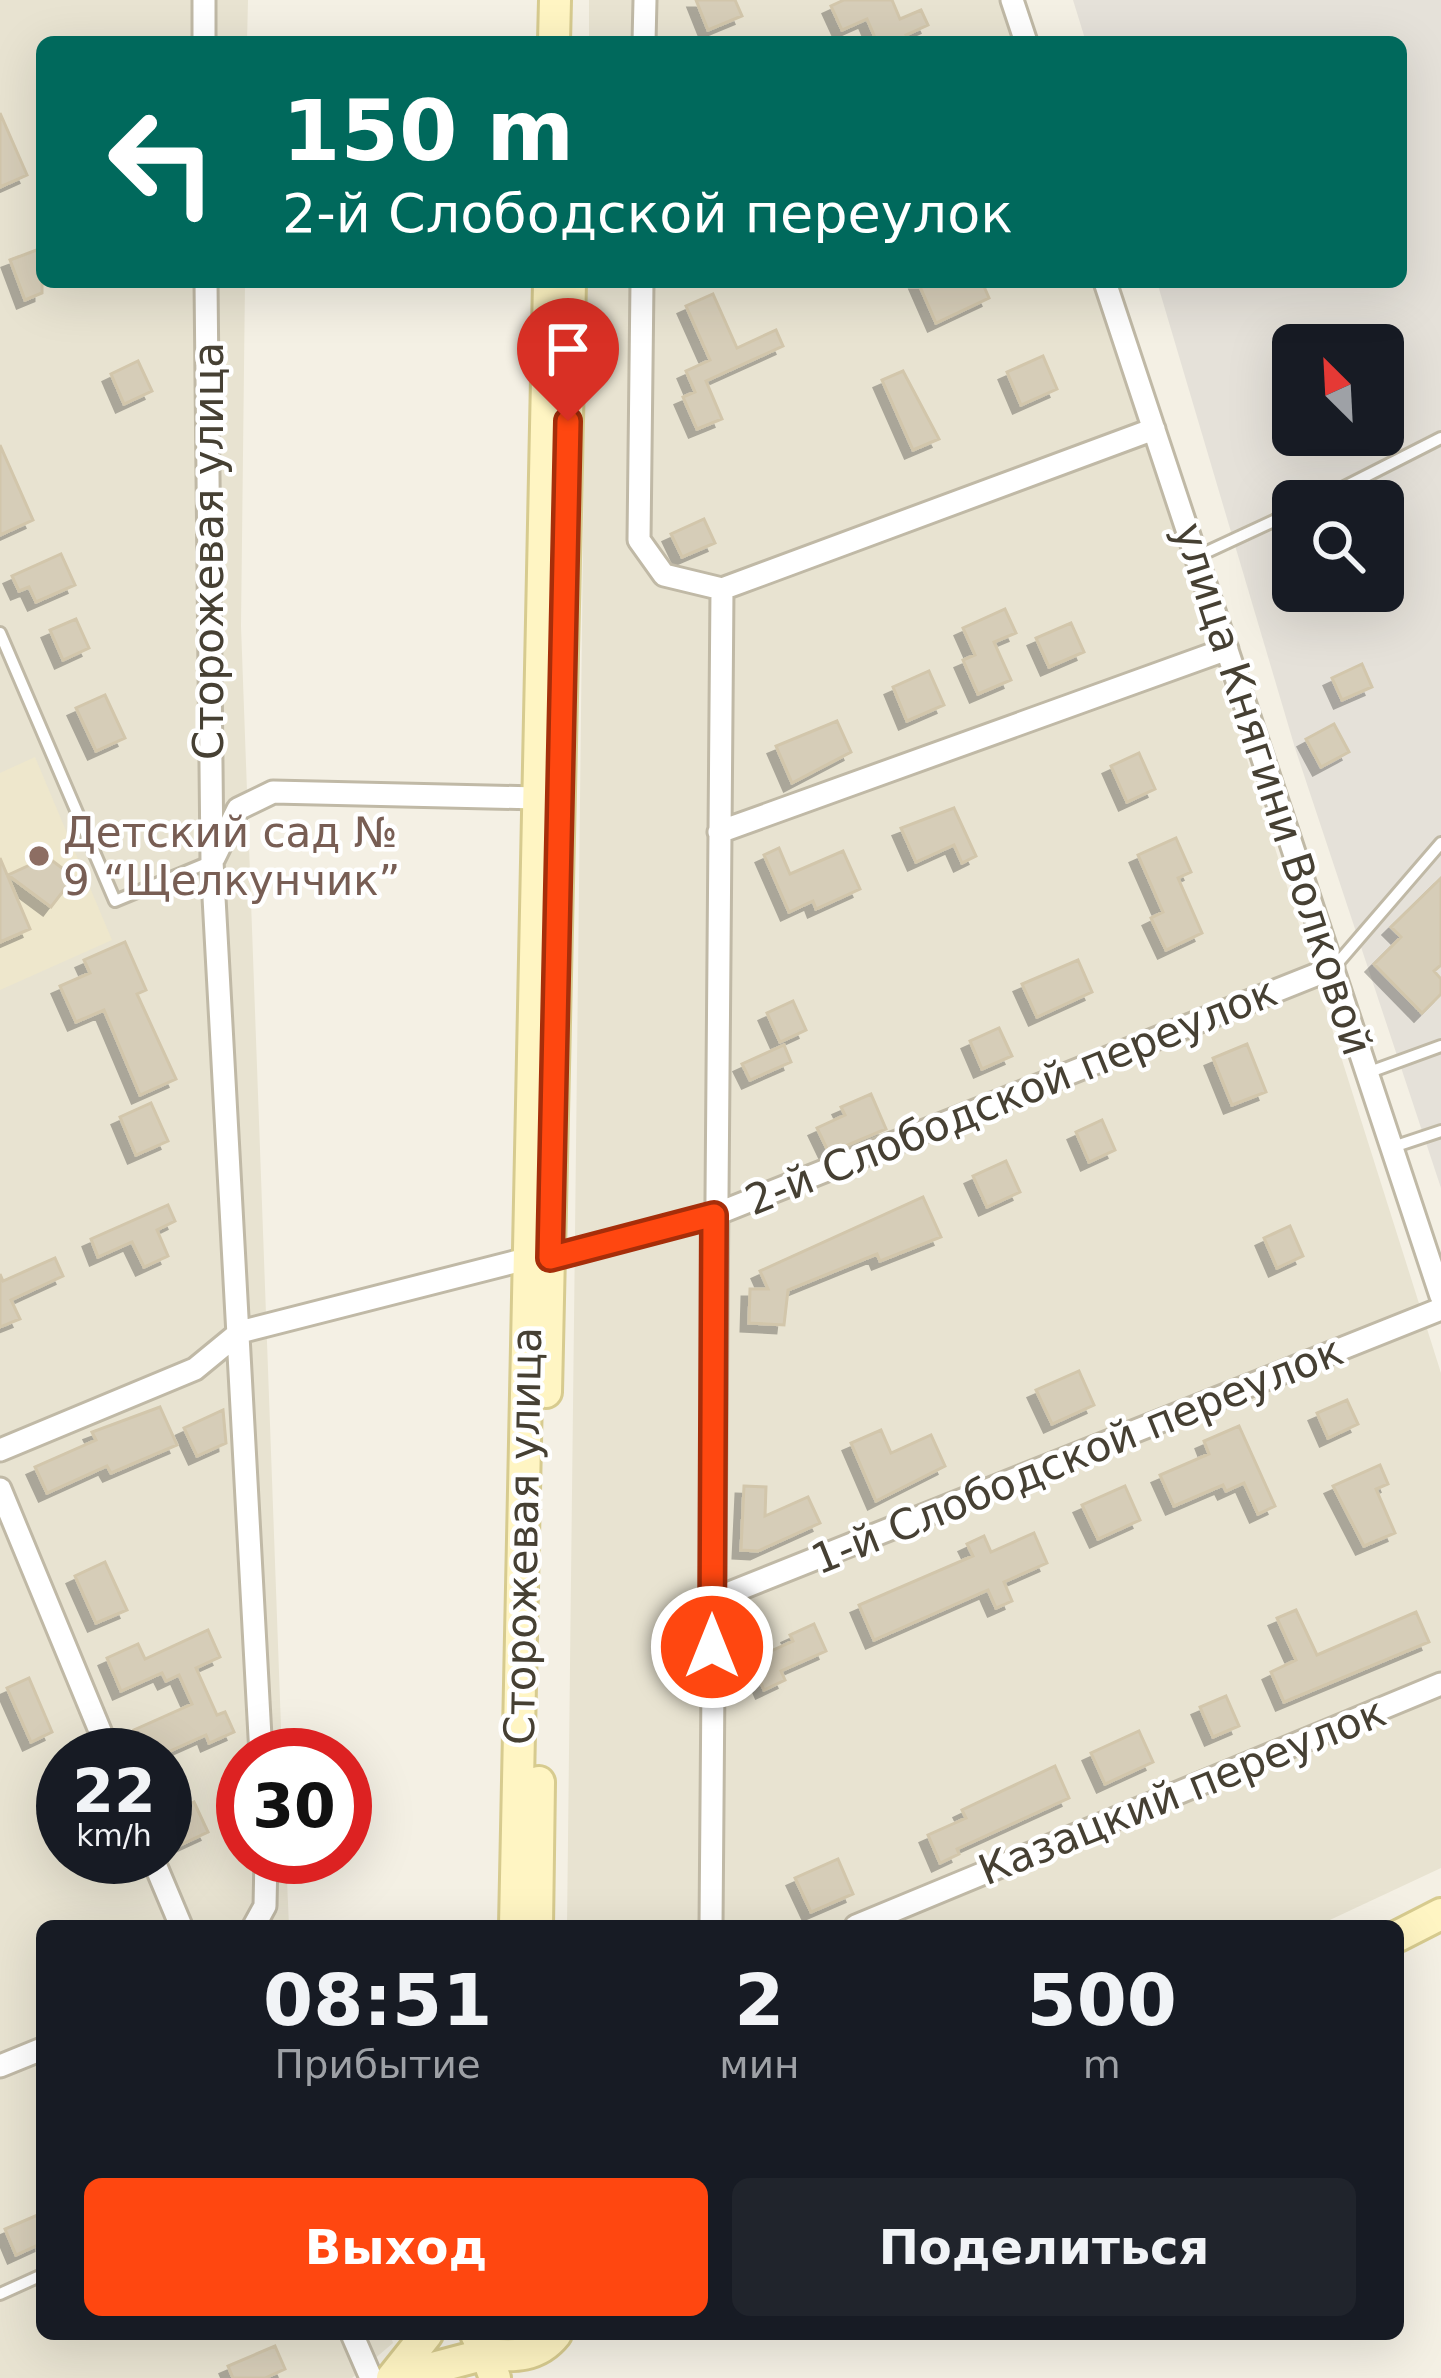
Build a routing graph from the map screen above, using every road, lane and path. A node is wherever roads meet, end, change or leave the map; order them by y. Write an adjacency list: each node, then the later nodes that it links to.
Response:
1 (204, 0): 6 (street)
2 (555, 0): 7 (main road)
3 (576, 0): 8 (main road)
4 (645, 0): 9 (street)
5 (1012, 0): 10 (street)
6 (204, 36)
7 (554, 36)
8 (575, 36)
9 (644, 36)
10 (1024, 36)
11 (206, 288): 27 (street, Сторожевая улица)
12 (549, 288): 24 (main road, Сторожевая улица)
13 (570, 288): 34 (main road, Сторожевая улица)
14 (642, 288): 21 (street)
15 (1107, 288): 16 (street, улица Княгини Волковой)
16 (1154, 429): 20 (street, улица Княгини Волковой); 21 (street)
17 (1441, 438): 18 (lane)
18 (1358, 480)
19 (1272, 522): 20 (lane)
20 (1196, 557): 23 (street, улица Княгини Волковой)
21 (722, 589): 25 (street)
22 (0, 633): 27 (lane)
23 (1227, 649): 25 (street); 28 (street, улица Княгини Волковой)
24 (538, 798): 27 (street); 34 (main road, Сторожевая улица)
25 (719, 832): 33 (street)
26 (1441, 843): 28 (lane)
27 (212, 861): 37 (street, Сторожевая улица)
28 (1333, 968): 30 (street, улица Княгини Волковой); 33 (street, 2-й Слободской переулок)
29 (1441, 1046): 30 (lane)
30 (1367, 1073): 32 (street, улица Княгини Волковой)
31 (1441, 1131): 32 (lane)
32 (1392, 1147): 35 (street, улица Княгини Волковой)
33 (714, 1215): 34 (street, 2-й Слободской переулок); 40 (street)
34 (538, 1259): 37 (street, 2-й Слободской переулок); 49 (main road, Сторожевая улица); 50 (main road, Сторожевая улица)
35 (1439, 1286)
36 (1441, 1309): 40 (street, 1-й Слободской переулок)
37 (240, 1332): 38 (street); 43 (street, Сторожевая улица)
38 (0, 1450)
39 (0, 1489): 42 (street)
40 (712, 1600): 51 (street)
41 (1441, 1684): 52 (street, Казацкий переулок)
42 (99, 1728)
43 (260, 1728)
44 (163, 1884): 47 (street)
45 (265, 1884): 48 (street)
46 (1441, 1914): 53 (main road)
47 (178, 1920)
48 (257, 1920)
49 (515, 1920)
50 (537, 1920)
51 (711, 1920)
52 (871, 1920)
53 (1404, 1933)
54 (36, 2051): 55 (street)
55 (0, 2066)
56 (36, 2279): 57 (lane)
57 (0, 2294)
58 (355, 2340): 62 (street)
59 (423, 2340): 63 (main road)
60 (542, 2354): 61 (main road)
61 (486, 2355): 63 (main road)
62 (371, 2378)
63 (394, 2378)

